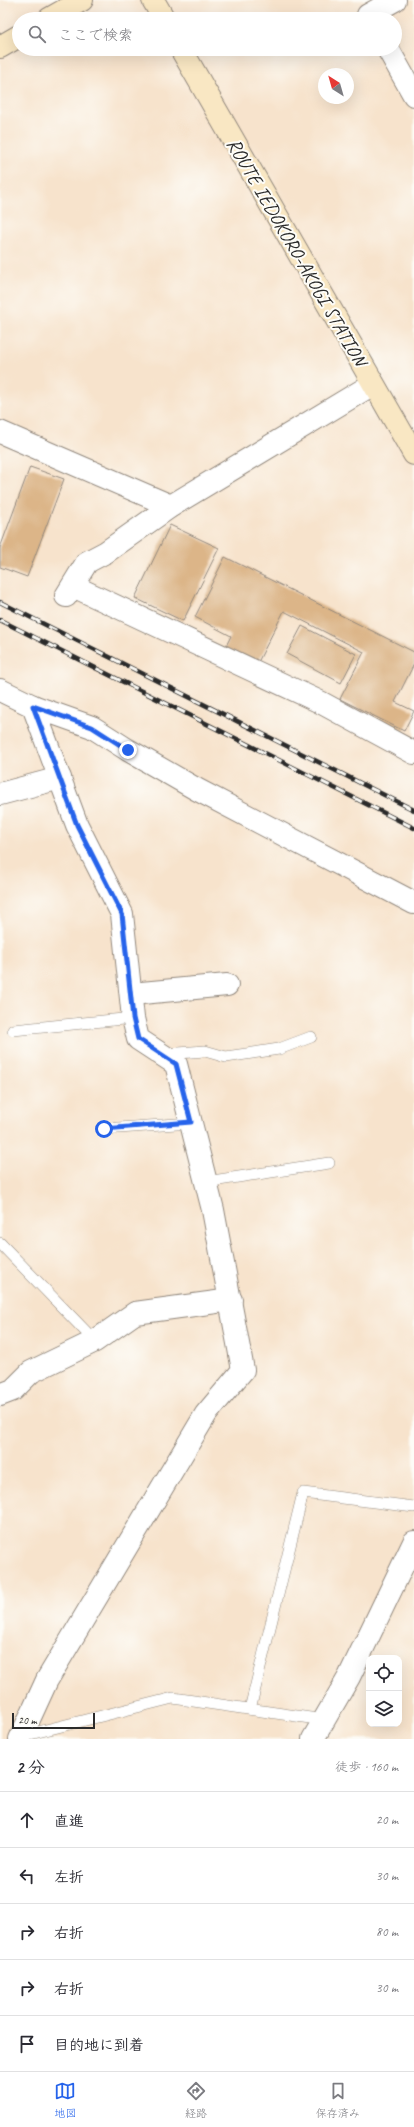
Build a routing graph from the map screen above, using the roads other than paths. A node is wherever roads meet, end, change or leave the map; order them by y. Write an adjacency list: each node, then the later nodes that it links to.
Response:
1 (82, 0): 5 (main road)
2 (153, 0): 6 (main road)
3 (395, 0): 4 (street)
4 (366, 11)
5 (61, 12)
6 (160, 12)
7 (12, 40): 8 (main road)
8 (0, 47)
9 (185, 56): 12 (main road, ROUTE IEDOKORO-AKOGI STATION)
10 (392, 56): 11 (street)
11 (414, 95)
12 (373, 384): 14 (main road, ROUTE IEDOKORO-AKOGI STATION); 15 (street)
13 (0, 432): 15 (street)
14 (414, 454)
15 (171, 506): 18 (street)
16 (0, 690): 17 (street)
17 (33, 706): 19 (street); 21 (street)
18 (414, 753)
19 (60, 778): 20 (street); 23 (street)
20 (0, 794)
21 (414, 903)
22 (227, 985): 23 (street)
23 (131, 994): 24 (street)
24 (133, 1018): 25 (lane); 27 (street)
25 (13, 1030)
26 (311, 1037): 27 (lane)
27 (160, 1054): 28 (street)
28 (191, 1122): 29 (lane); 31 (street)
29 (104, 1129)
30 (329, 1163): 31 (lane)
31 (206, 1182): 33 (street)
32 (0, 1243): 34 (lane)
33 (231, 1300): 34 (street); 40 (street)
34 (95, 1340): 35 (street)
35 (0, 1395)
36 (414, 1507): 38 (lane)
37 (414, 1542): 39 (street)
38 (250, 1709): 39 (lane); 40 (lane)
39 (324, 1720): 41 (street)
40 (21, 1737)
41 (312, 1739)

